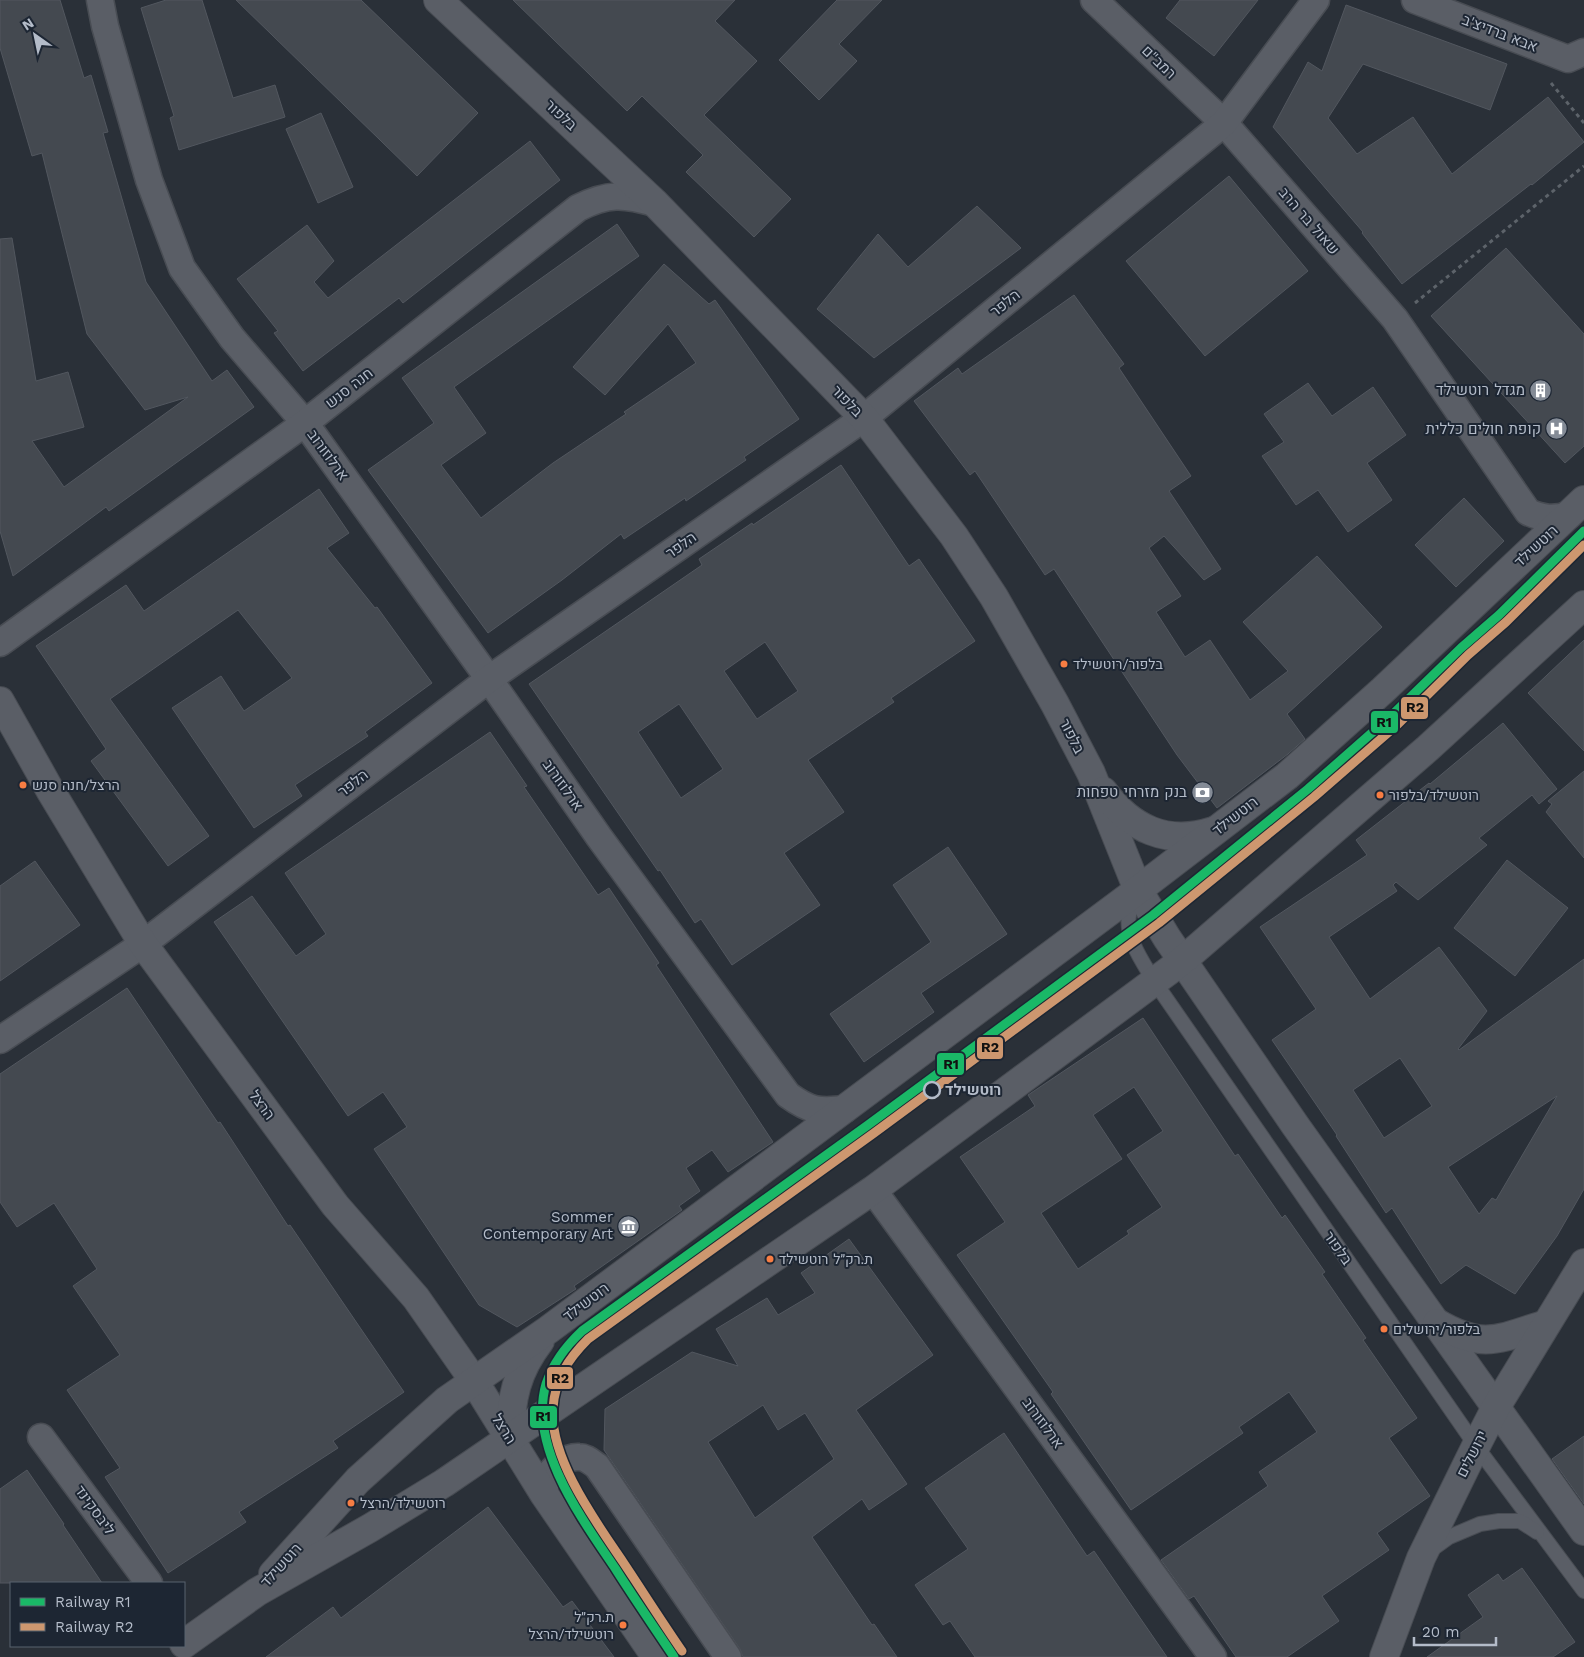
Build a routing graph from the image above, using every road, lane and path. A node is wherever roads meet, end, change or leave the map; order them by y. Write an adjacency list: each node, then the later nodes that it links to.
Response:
1 (100, 0): 13 (street, ארלוזורוב)
2 (438, 0): 10 (street, בלפור)
3 (1094, 0): 7 (street, רמב"ם)
4 (1316, 0): 7 (street, הלפר)
5 (1415, 0): 6 (street, אבא ברדיצ'ב)
6 (1576, 56): 8 (path)
7 (1224, 123): 11 (street, שאול בר הרב); 12 (street, הלפר)
8 (1584, 124)
9 (1584, 166): 11 (path)
10 (655, 203): 12 (street, בלפור); 13 (street, חנה סנש)
11 (1395, 319): 14 (street, שאול בר הרב)
12 (864, 418): 17 (street, הלפר); 19 (street, בלפור)
13 (305, 423): 16 (street, חנה סנש); 17 (street, ארלוזורוב)
14 (1577, 508): 20 (street, רוטשילד)
15 (1584, 605): 23 (street, רוטשילד)
16 (0, 643)
17 (489, 679): 22 (street, הלפר); 26 (street, ארלוזורוב)
18 (0, 701): 22 (street, הרצל)
19 (1091, 773): 20 (street); 21 (street, בלפור)
20 (1219, 828): 21 (street, רוטשילד)
21 (1138, 890): 23 (street, בלפור); 24 (lane, בלפור); 26 (street, רוטשילד)
22 (143, 944): 25 (street, הלפר); 32 (street, הרצל)
23 (1182, 961): 24 (street, רוטשילד); 29 (street, בלפור)
24 (1154, 981): 27 (street, רוטשילד); 36 (lane, בלפור)
25 (0, 1040)
26 (845, 1109): 31 (street, רוטשילד)
27 (874, 1190): 35 (street, רוטשילד); 49 (street, ארלוזורוב)
28 (1584, 1263): 30 (street, ירושלים)
29 (1436, 1322): 30 (street); 33 (street, בלפור)
30 (1546, 1324): 33 (street, ירושלים)
31 (548, 1330): 32 (street, רוטשילד); 35 (street)
32 (474, 1381): 35 (street, הרצל); 43 (street, רוטשילד)
33 (1496, 1407): 36 (street, ירושלים); 38 (street, בלפור)
34 (41, 1437): 41 (street, ליבסקינד)
35 (510, 1437): 37 (street, הרצל); 43 (street, רוטשילד)
36 (1476, 1446): 39 (lane, בלפור); 40 (street, ירושלים)
37 (544, 1494): 47 (street, הרצל); 48 (street)
38 (1584, 1531)
39 (1546, 1538): 40 (lane); 42 (lane, בלפור)
40 (1421, 1558): 50 (street, ירושלים)
41 (148, 1582)
42 (1584, 1590)
43 (257, 1592): 44 (street, רוטשילד)
44 (185, 1640)
45 (177, 1647): 46 (street, רוטשילד)
46 (166, 1657)
47 (656, 1657)
48 (728, 1657)
49 (1213, 1657)
50 (1384, 1657)

